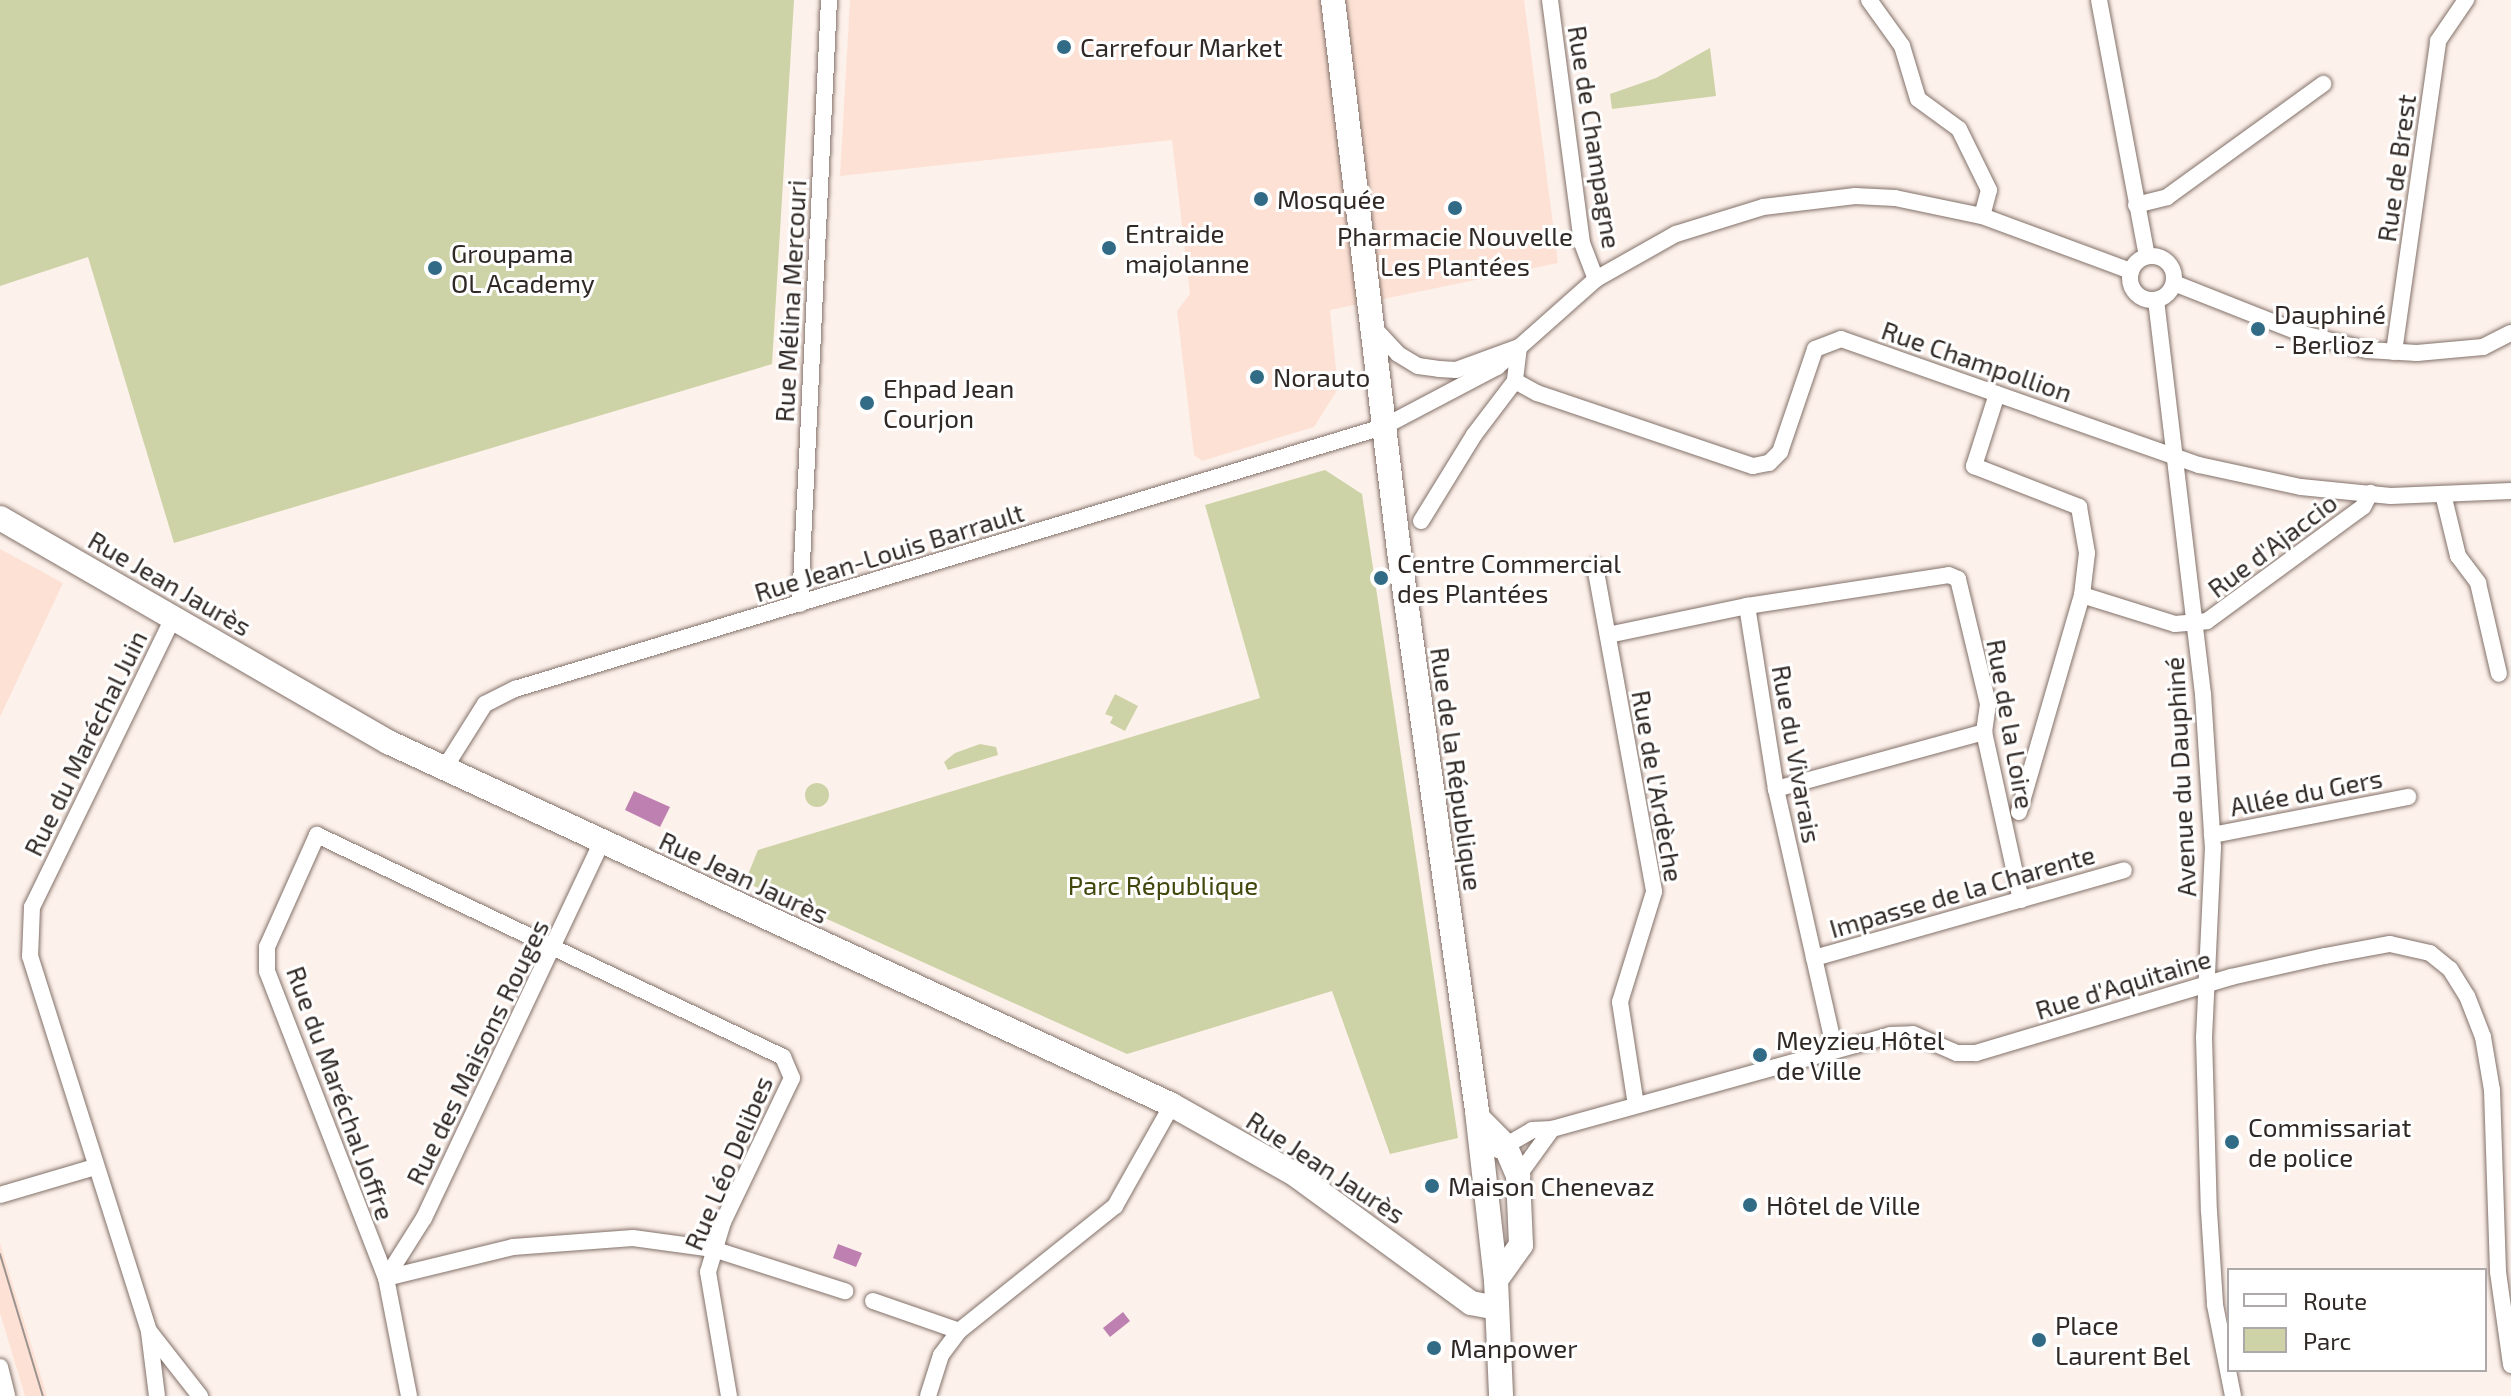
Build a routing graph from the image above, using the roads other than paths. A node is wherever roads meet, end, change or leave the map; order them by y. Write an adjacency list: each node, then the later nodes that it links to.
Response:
1 (829, 0): 31 (street, Rue Mélina Mercouri)
2 (1317, 0): 22 (main road, Rue de la République)
3 (1333, 0): 16 (main road, Rue de la République)
4 (1550, 0): 13 (street, Rue de Champagne)
5 (1869, 0): 10 (street)
6 (2099, 0): 9 (street)
7 (2466, 0): 19 (street, Rue de Brest)
8 (2323, 84): 9 (street)
9 (2136, 205): 11 (street)
10 (1982, 216): 12 (street, Rue Jean-Louis Barrault); 13 (street, Rue Jean-Louis Barrault)
11 (2147, 256): 12 (street); 14 (street)
12 (2131, 271): 15 (street)
13 (1596, 279): 18 (street, Rue Jean-Louis Barrault)
14 (2174, 283): 15 (street); 19 (street)
15 (2156, 300): 23 (street, Avenue du Dauphiné)
16 (1370, 323): 18 (street); 22 (main road, Rue de la République)
17 (2511, 333): 19 (street)
18 (1519, 347): 20 (street); 22 (street, Rue Jean-Louis Barrault)
19 (2394, 352)
20 (1515, 381): 21 (street, Rue Champollion); 28 (street)
21 (1997, 394): 23 (street, Rue Champollion); 30 (street)
22 (1383, 427): 31 (street, Rue Jean-Louis Barrault); 52 (main road, Rue de la République)
23 (2177, 457): 25 (street, Rue Champollion); 34 (street, Avenue du Dauphiné)
24 (2511, 491): 26 (street, Rue Champollion)
25 (2370, 493): 26 (street, Rue Champollion); 34 (street, Rue d'Ajaccio)
26 (2443, 494): 36 (street)
27 (2, 521): 33 (main road, Rue Jean Jaurès)
28 (1421, 521)
29 (1595, 566): 35 (street, Rue de l'Ardèche)
30 (2082, 595): 34 (street); 41 (street)
31 (800, 604): 38 (street, Rue Jean-Louis Barrault)
32 (1747, 606): 35 (street); 37 (street, Rue de la Loire); 39 (street, Rue du Vivarais)
33 (174, 616): 38 (main road, Rue Jean Jaurès); 56 (street, Rue du Maréchal Juin)
34 (2194, 624): 42 (street, Avenue du Dauphiné)
35 (1608, 635): 51 (street, Rue de l'Ardèche)
36 (2499, 674)
37 (1984, 732): 39 (street); 45 (street, Rue de la Loire)
38 (444, 769): 43 (main road, Rue Jean Jaurès)
39 (1776, 789): 47 (street, Rue du Vivarais)
40 (2408, 797): 42 (street, Allée du Gers)
41 (2019, 812)
42 (2212, 835): 48 (street, Avenue du Dauphiné)
43 (602, 841): 46 (street, Rue des Maisons Rouges); 50 (main road, Rue Jean Jaurès)
44 (2124, 870): 45 (street, Impasse de la Charente)
45 (2021, 900): 47 (street, Impasse de la Charente)
46 (553, 950): 62 (street, Rue Léo Delibes); 64 (street, Rue des Maisons Rouges); 64 (street, Rue du Maréchal Joffre)
47 (1814, 958): 49 (street, Rue du Vivarais)
48 (2208, 984): 49 (street, Rue d'Aquitaine); 59 (street, Rue d'Aquitaine); 73 (street, Avenue du Dauphiné)
49 (1835, 1050): 51 (street, Rue d'Aquitaine)
50 (1172, 1105): 66 (main road, Rue Jean Jaurès); 71 (street)
51 (1636, 1105): 53 (street, Rue d'Aquitaine)
52 (1478, 1118): 54 (main road); 55 (main road, Rue de la République)
53 (1552, 1129): 54 (street, Rue d'Aquitaine); 57 (street)
54 (1505, 1145): 55 (street, Rue d'Aquitaine); 57 (main road)
55 (1483, 1165): 60 (main road, Rue de la République)
56 (95, 1167): 58 (street); 70 (street, Rue du Maréchal Juin)
57 (1518, 1176): 61 (main road)
58 (0, 1195)
59 (2501, 1227): 63 (street, Rue d'Aquitaine); 72 (street, Rue d'Aquitaine)
60 (1488, 1240): 61 (main road); 65 (main road, Rue de la République)
61 (1521, 1242): 65 (main road)
62 (713, 1249): 64 (street); 67 (street); 80 (street, Rue Léo Delibes)
63 (2511, 1257)
64 (386, 1278): 79 (street, Rue du Maréchal Joffre)
65 (1496, 1280): 66 (main road); 69 (main road, Rue de la République)
66 (1454, 1286): 69 (main road, Rue Jean Jaurès)
67 (845, 1291)
68 (873, 1301): 71 (street)
69 (1496, 1308): 82 (main road, Rue de la République)
70 (149, 1331): 77 (street); 78 (street, Rue du Maréchal Juin)
71 (959, 1331): 81 (street)
72 (2511, 1365)
73 (2227, 1366)
74 (0, 1367): 76 (street)
75 (2228, 1372): 83 (street, Avenue du Dauphiné)
76 (7, 1396)
77 (157, 1396)
78 (200, 1396)
79 (409, 1396)
80 (729, 1396)
81 (928, 1396)
82 (1501, 1396)
83 (2233, 1396)

